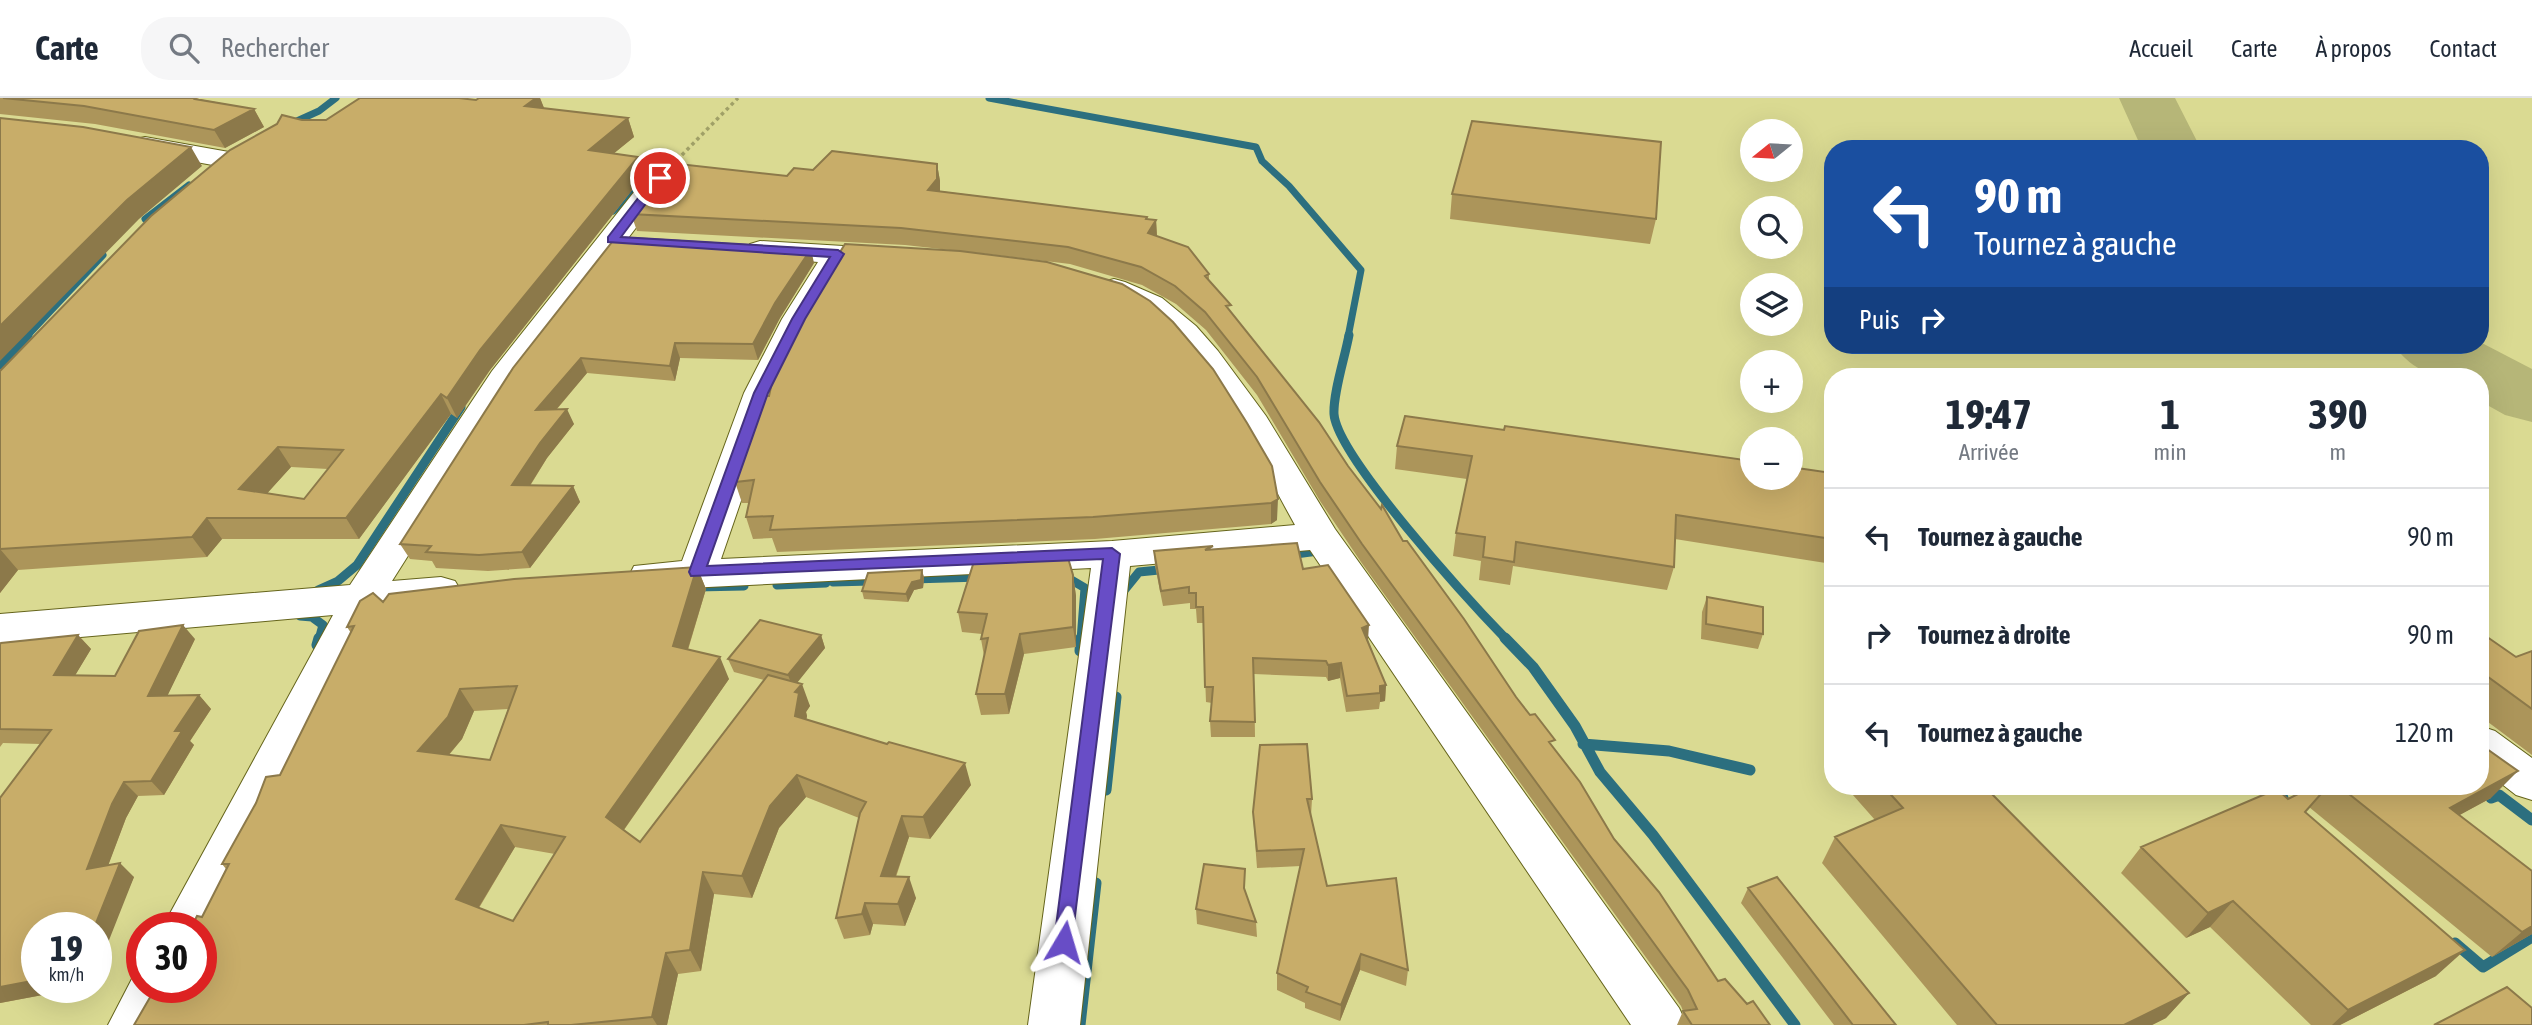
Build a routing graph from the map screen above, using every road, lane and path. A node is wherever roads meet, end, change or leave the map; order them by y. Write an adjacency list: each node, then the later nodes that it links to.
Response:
1 (738, 98): 3 (path)
2 (122, 140): 4 (street)
3 (660, 178): 5 (street)
4 (202, 183)
5 (612, 240): 6 (street); 16 (street)
6 (651, 243)
7 (730, 248): 8 (street)
8 (838, 254): 9 (street); 13 (street)
9 (927, 260)
10 (1082, 278): 11 (street)
11 (1320, 536): 12 (street); 24 (street)
12 (1112, 554): 13 (street); 23 (street)
13 (697, 572): 14 (street)
14 (613, 578)
15 (474, 589): 16 (street)
16 (362, 597): 17 (street); 20 (street)
17 (0, 629)
18 (2489, 750): 19 (street)
19 (2532, 782)
20 (195, 912)
21 (146, 1003): 22 (street)
22 (134, 1025)
23 (1054, 1025)
24 (1661, 1025)

